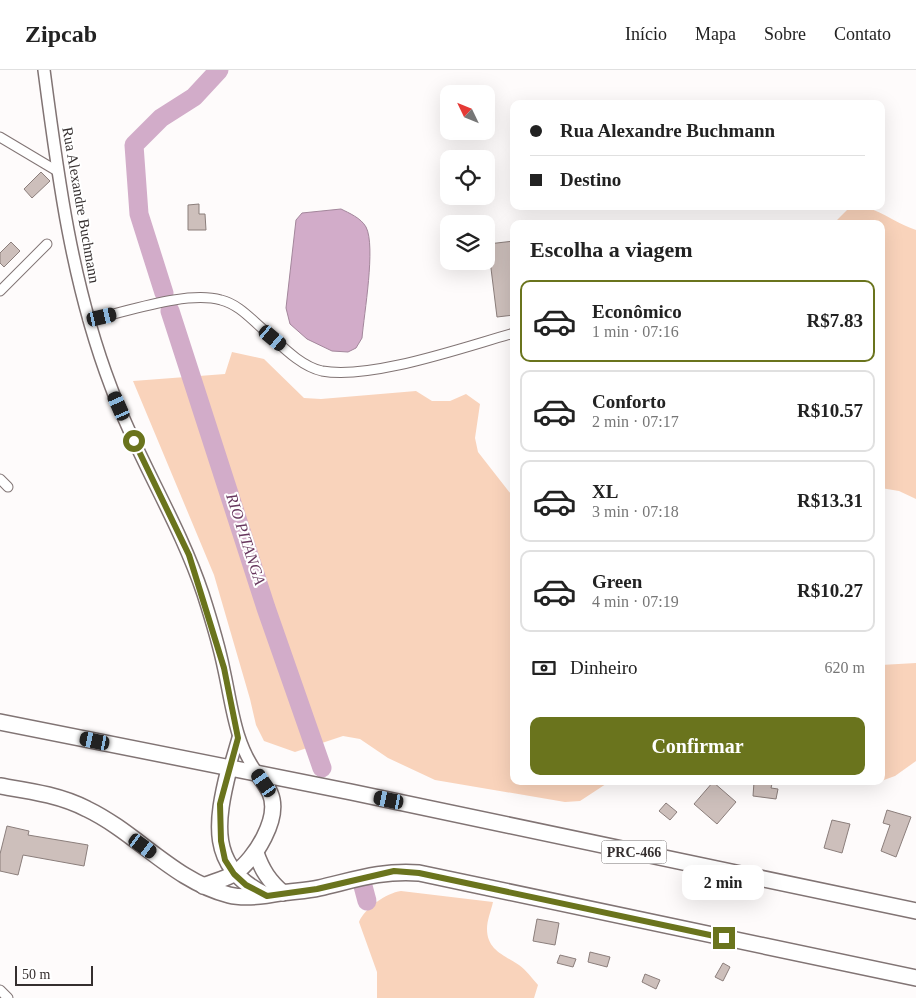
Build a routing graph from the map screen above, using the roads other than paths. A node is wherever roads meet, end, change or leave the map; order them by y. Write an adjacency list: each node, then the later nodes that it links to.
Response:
1 (44, 70): 3 (main road, Rua Alexandre Buchmann)
2 (0, 137): 3 (street)
3 (57, 171): 6 (main road, Rua Alexandre Buchmann)
4 (47, 244): 5 (street)
5 (0, 291)
6 (88, 320): 7 (street); 11 (main road, Rua Alexandre Buchmann)
7 (510, 334)
8 (0, 479): 9 (street)
9 (8, 487)
10 (0, 722): 12 (highway, PRC-466)
11 (238, 738): 12 (main road, Rua Alexandre Buchmann); 13 (main road, Rua Alexandre Buchmann)
12 (229, 768): 13 (highway, PRC-466); 16 (highway)
13 (258, 774): 15 (highway); 20 (highway, PRC-466)
14 (0, 786): 17 (highway)
15 (256, 853): 16 (highway); 18 (highway)
16 (234, 874): 17 (highway); 19 (highway)
17 (203, 886): 19 (highway)
18 (283, 893): 19 (highway); 21 (highway)
19 (267, 896)
20 (916, 911)
21 (916, 978)
22 (0, 990): 23 (street)
23 (8, 998)

